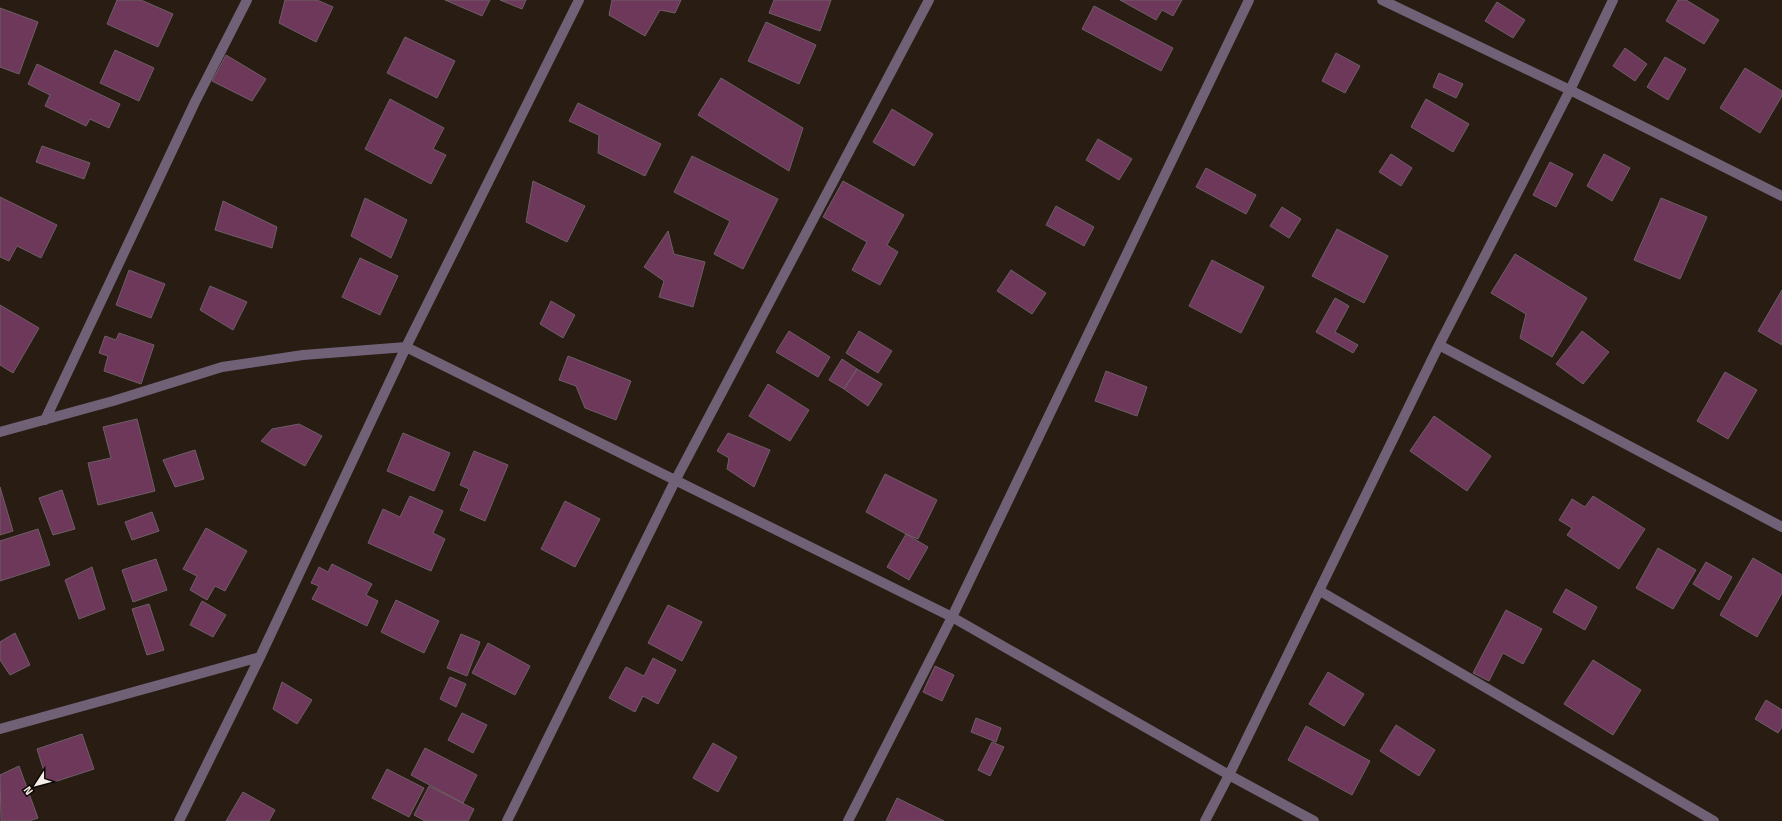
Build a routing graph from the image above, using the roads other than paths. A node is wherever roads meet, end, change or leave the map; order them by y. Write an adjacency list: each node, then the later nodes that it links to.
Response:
1 (247, 0): 11 (street)
2 (579, 0): 10 (street)
3 (930, 0): 13 (street)
4 (1249, 0): 16 (street)
5 (1382, 0): 7 (street)
6 (1612, 0): 7 (street)
7 (1570, 90): 8 (street); 9 (street)
8 (1782, 196)
9 (1439, 345): 14 (street); 15 (street)
10 (406, 347): 11 (street); 13 (street); 17 (street)
11 (45, 420): 12 (street)
12 (0, 432)
13 (675, 480): 16 (street); 21 (street)
14 (1782, 527)
15 (1320, 591): 19 (street); 25 (street)
16 (952, 617): 19 (street); 22 (street)
17 (260, 657): 18 (street); 20 (street)
18 (0, 728)
19 (1229, 775): 23 (street); 24 (street)
20 (179, 821)
21 (507, 821)
22 (848, 821)
23 (1205, 821)
24 (1314, 821)
25 (1714, 821)

